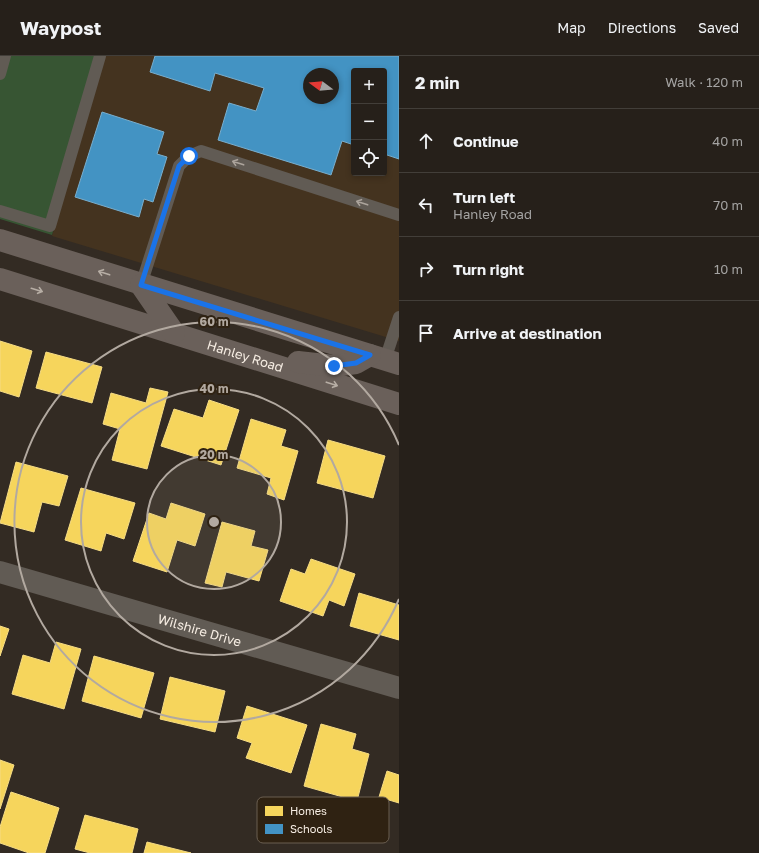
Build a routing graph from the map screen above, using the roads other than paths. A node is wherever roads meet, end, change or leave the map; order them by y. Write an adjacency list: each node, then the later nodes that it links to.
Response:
1 (6, 56): 3 (lane)
2 (100, 56): 4 (lane)
3 (0, 74)
4 (0, 211)
5 (399, 215): 8 (lane, one-way to 8)
6 (0, 240): 8 (main road, one-way to 6)
7 (0, 279): 10 (main road, Hanley Road, one-way to 10)
8 (141, 285): 10 (main road); 12 (main road)
9 (399, 317): 12 (lane)
10 (174, 333): 11 (main road, Hanley Road)
11 (241, 355): 12 (main road); 13 (main road, Hanley Road, one-way to 13)
12 (385, 360)
13 (399, 404)
14 (0, 572): 15 (street, Wilshire Drive)
15 (399, 688)

